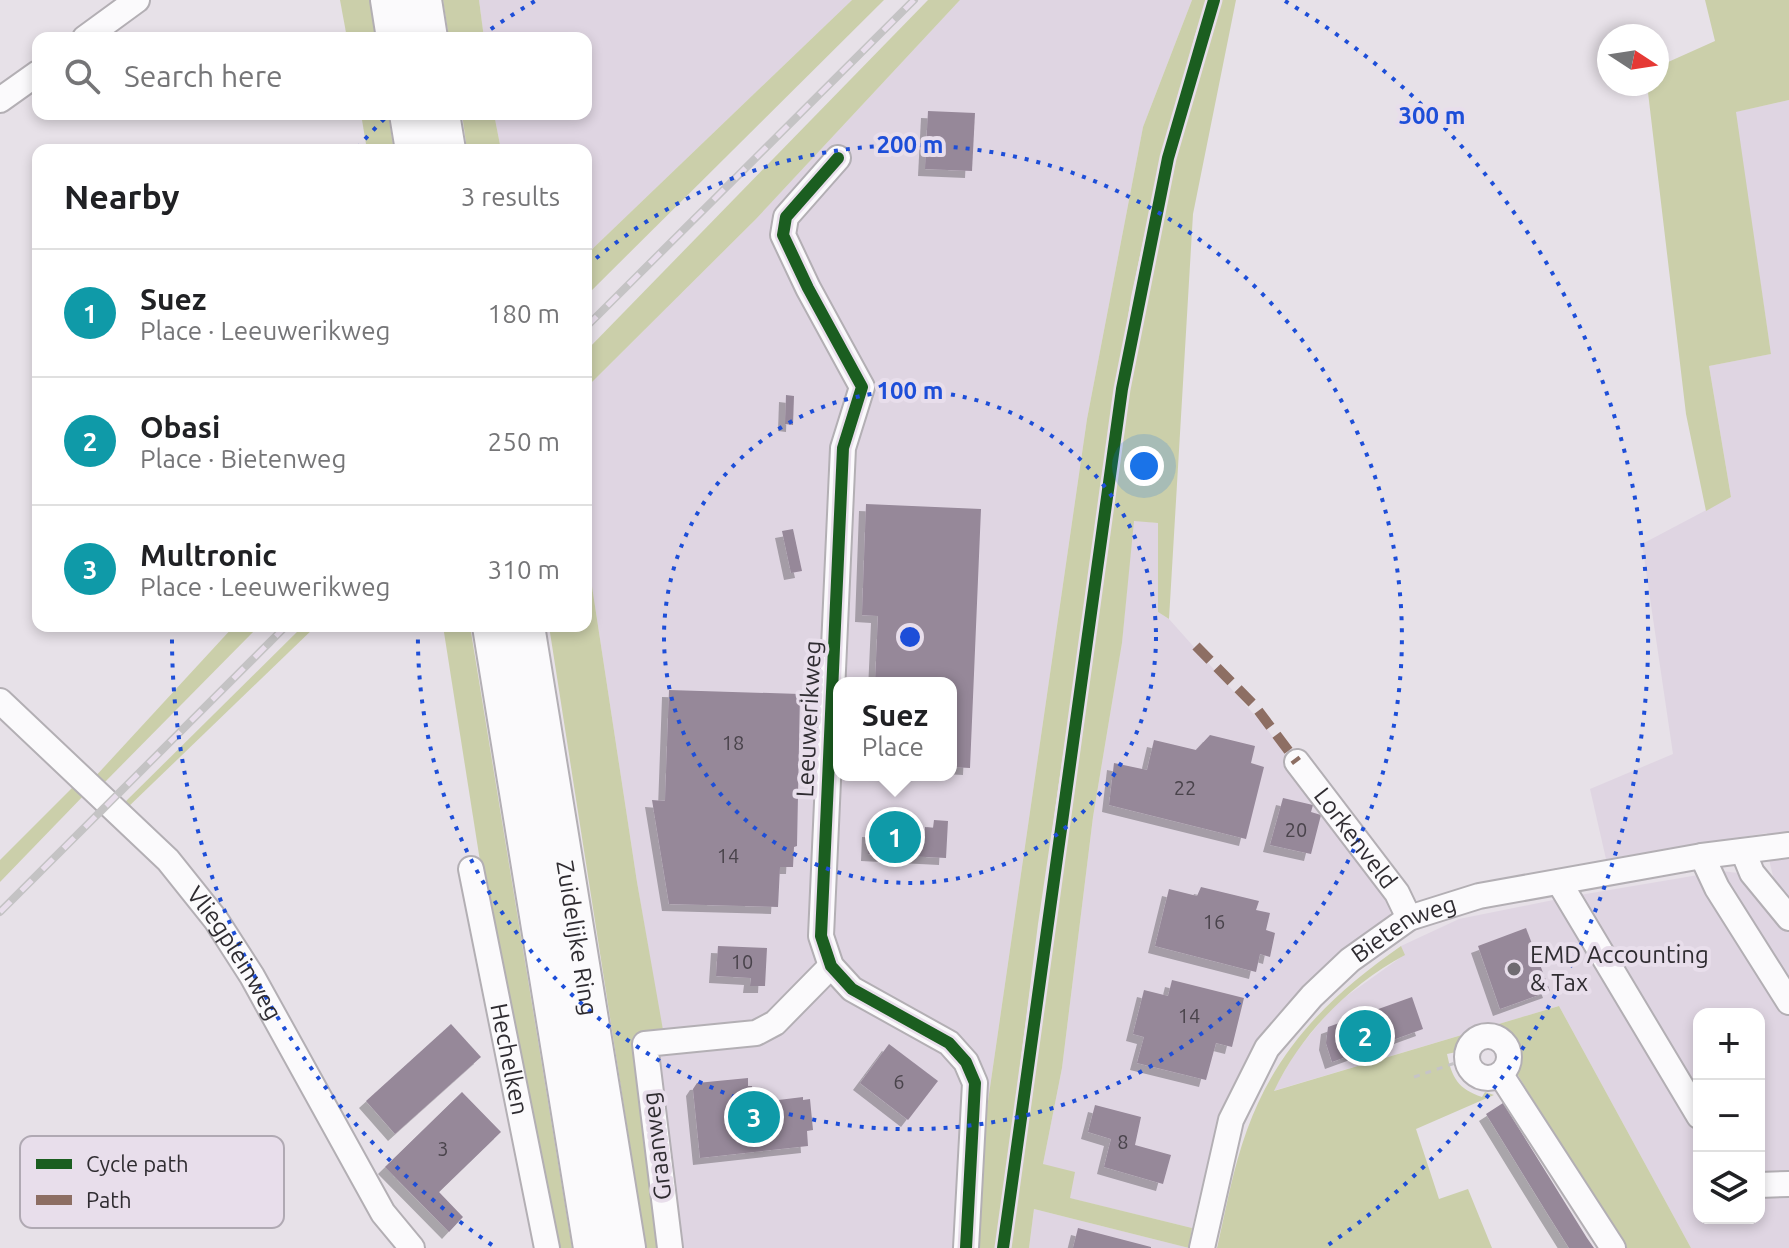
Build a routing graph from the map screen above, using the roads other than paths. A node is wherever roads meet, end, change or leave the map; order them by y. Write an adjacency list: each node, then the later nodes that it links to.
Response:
1 (137, 0): 4 (street)
2 (389, 0): 5 (highway)
3 (423, 0): 6 (highway)
4 (93, 32)
5 (394, 32)
6 (428, 32)
7 (32, 77): 8 (street)
8 (0, 100)
9 (409, 120): 11 (highway)
10 (442, 120): 12 (highway)
11 (413, 144)
12 (446, 144)
13 (838, 158): 25 (street, Leeuwerikweg)
14 (492, 632): 33 (highway, Zuidelijke Ring)
15 (527, 632): 34 (highway, Zuidelijke Ring)
16 (0, 701): 31 (street, Vliegpleinweg)
17 (1297, 762): 23 (street, Lorkenveld)
18 (1789, 845): 19 (street, Bietenweg)
19 (1743, 851): 20 (street, Bietenweg); 24 (street)
20 (1702, 856): 22 (street, Bietenweg); 26 (street)
21 (471, 869): 32 (street, Hechelken)
22 (1559, 882): 23 (street, Bietenweg); 28 (street)
23 (1409, 918): 37 (street, Bietenweg)
24 (1789, 918)
25 (831, 966): 35 (street, Graanweg); 36 (street)
26 (1789, 1002)
27 (1501, 1075): 27 (street); 38 (street)
28 (1693, 1106)
29 (1789, 1184): 30 (street)
30 (1765, 1185)
31 (412, 1248)
32 (547, 1248)
33 (592, 1248)
34 (627, 1248)
35 (670, 1248)
36 (966, 1248)
37 (1202, 1248)
38 (1613, 1248)

